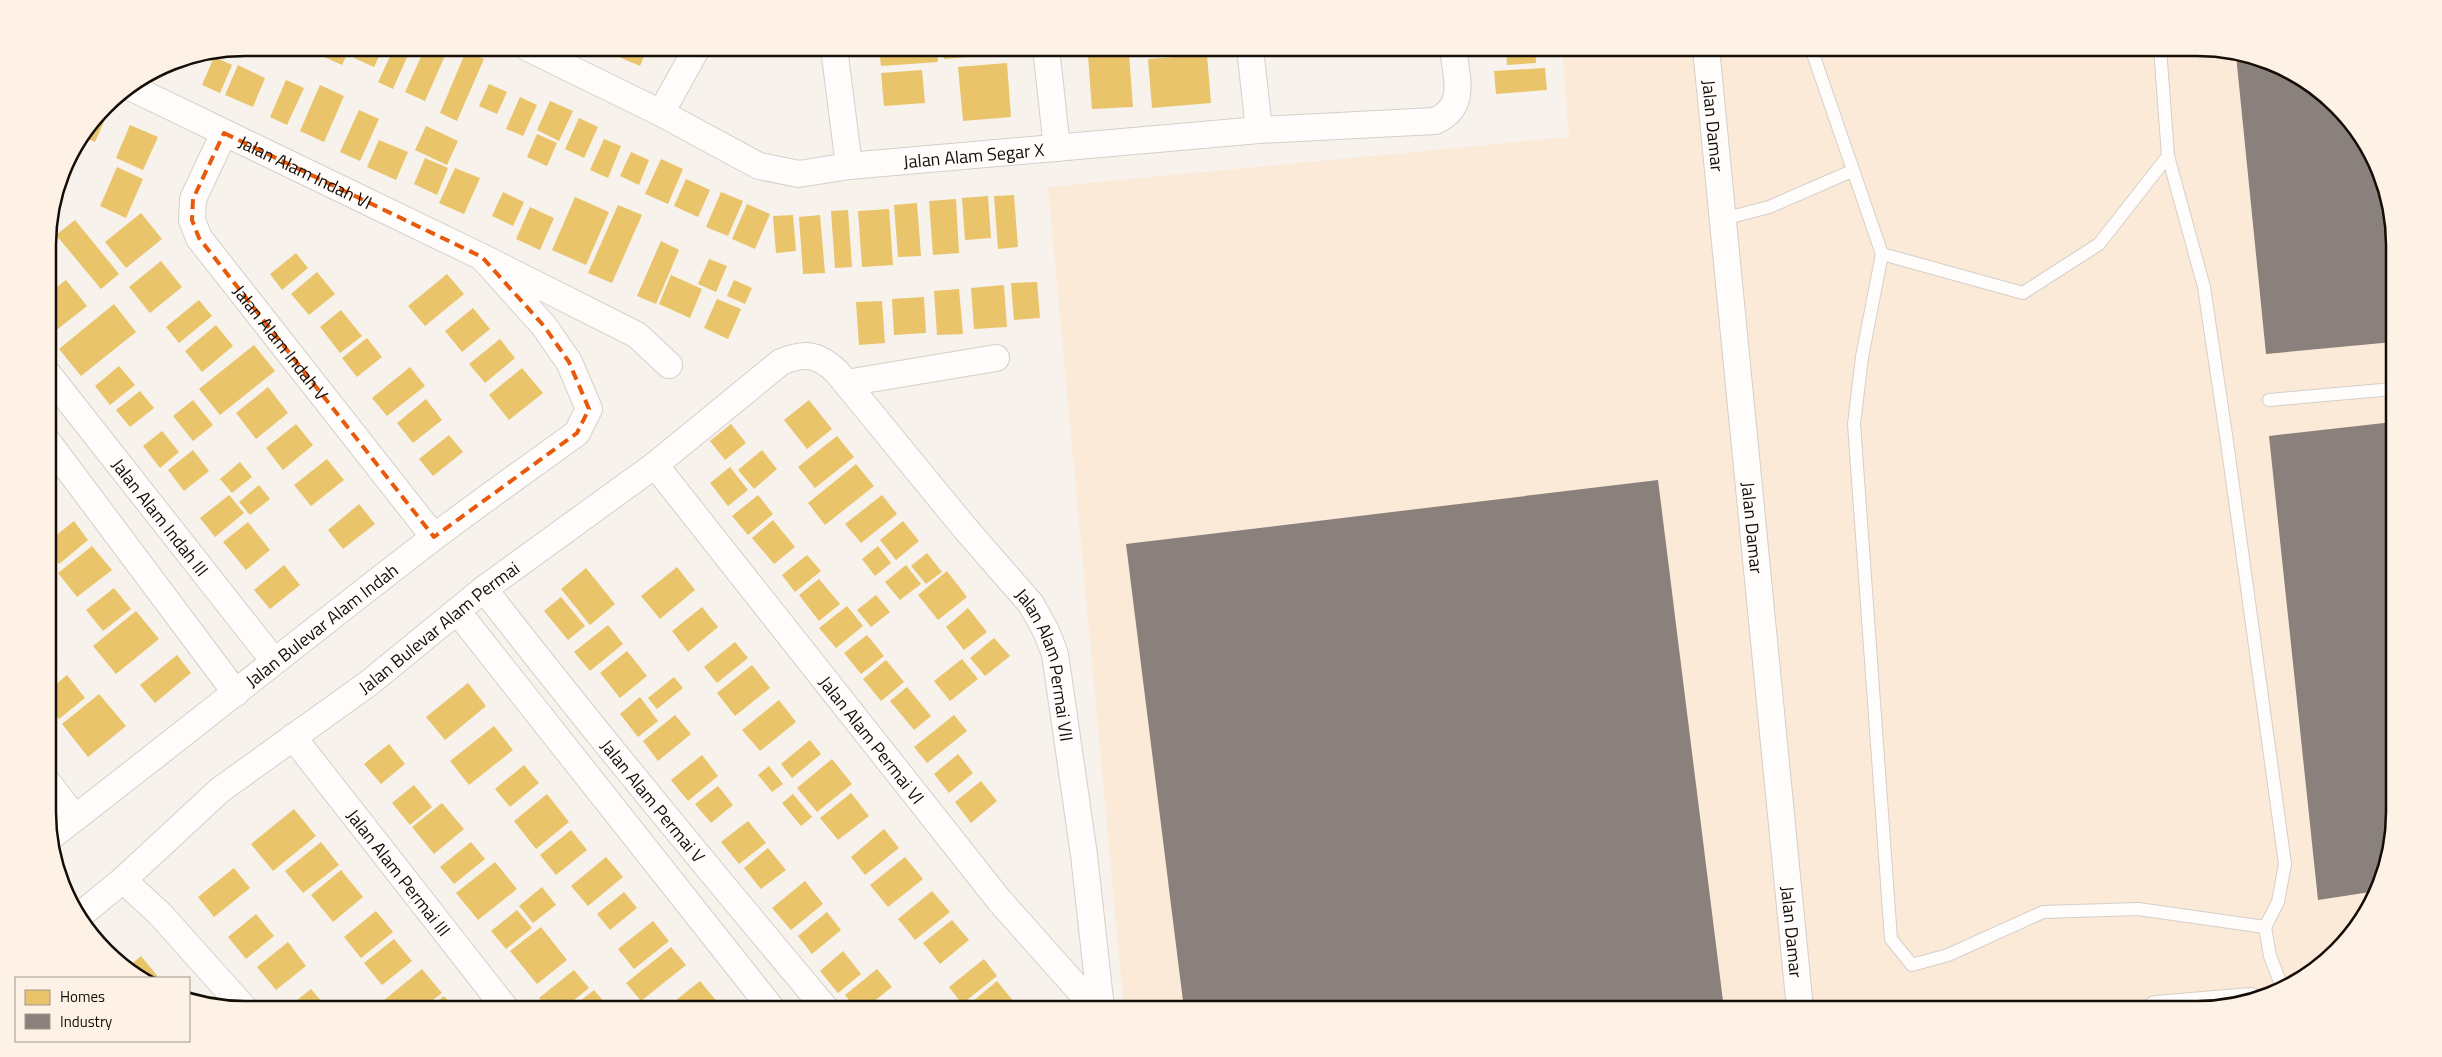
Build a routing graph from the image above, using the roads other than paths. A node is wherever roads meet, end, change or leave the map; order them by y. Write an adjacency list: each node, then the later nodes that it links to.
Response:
1 (544, 56): 11 (street, Jalan Alam Segar X)
2 (693, 56): 11 (street)
3 (835, 56): 16 (street)
4 (1047, 56): 14 (street)
5 (1251, 56): 12 (street)
6 (1455, 56): 12 (street, Jalan Alam Segar X)
7 (1707, 56): 18 (street, Jalan Damar)
8 (1814, 56): 17 (lane)
9 (2161, 56): 15 (lane)
10 (137, 90): 13 (street, Jalan Alam Indah VI)
11 (661, 113): 16 (street, Jalan Alam Segar X)
12 (1258, 130): 14 (street, Jalan Alam Segar X)
13 (224, 133): 20 (street, Jalan Alam Indah VI); 31 (street, Jalan Alam Indah V)
14 (1057, 148): 16 (street, Jalan Alam Segar X)
15 (2168, 156): 19 (lane); 42 (lane)
16 (849, 166)
17 (1852, 171): 18 (lane); 19 (lane)
18 (1724, 219): 50 (street, Jalan Damar)
19 (1882, 254): 42 (lane)
20 (482, 257): 23 (street, Jalan Alam Indah VI); 28 (street, Jalan Alam Indah VI)
21 (810, 356): 25 (street, Jalan Alam Permai VII); 30 (street, Jalan Bulevar Alam Permai)
22 (996, 358): 25 (street)
23 (669, 365)
24 (56, 384): 34 (street, Jalan Alam Indah III)
25 (846, 384): 49 (street, Jalan Alam Permai VII)
26 (2386, 390): 27 (lane)
27 (2269, 400)
28 (589, 409): 31 (street, Jalan Bulevar Alam Indah)
29 (56, 453): 35 (street)
30 (655, 465): 32 (street, Jalan Bulevar Alam Permai); 48 (street, Jalan Alam Permai VI)
31 (434, 537): 34 (street, Jalan Bulevar Alam Indah)
32 (484, 588): 33 (street, Jalan Bulevar Alam Permai); 47 (street, Jalan Alam Permai V)
33 (457, 611): 36 (street, Jalan Bulevar Alam Permai); 46 (street, Jalan Alam Permai V)
34 (274, 661): 35 (street, Jalan Bulevar Alam Indah)
35 (236, 693): 38 (street, Jalan Bulevar Alam Indah)
36 (293, 737): 40 (street, Jalan Bulevar Alam Permai); 45 (street, Jalan Alam Permai III)
37 (56, 793): 38 (street)
38 (75, 818): 39 (street, Jalan Bulevar Alam Indah)
39 (58, 831)
40 (123, 880): 41 (street, Jalan Bulevar Alam Permai); 44 (street)
41 (85, 911)
42 (2265, 927): 43 (lane)
43 (2280, 981)
44 (237, 1000)
45 (499, 1001)
46 (766, 1001)
47 (819, 1001)
48 (1089, 1001)
49 (1100, 1001)
50 (1799, 1001)

